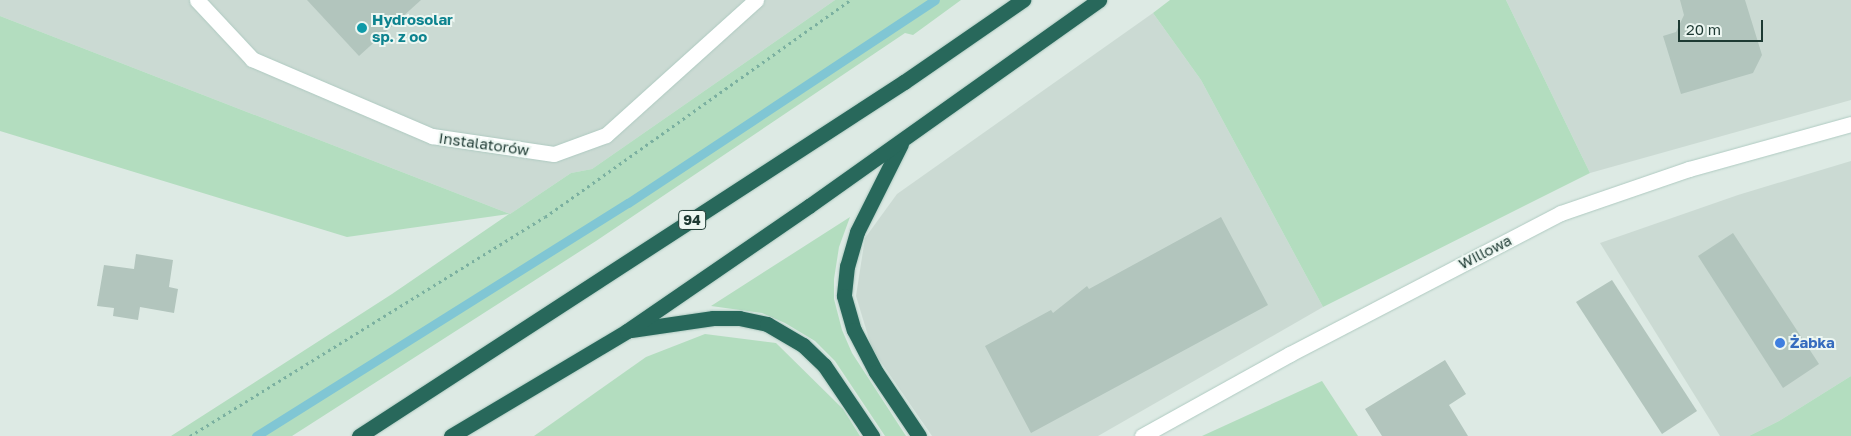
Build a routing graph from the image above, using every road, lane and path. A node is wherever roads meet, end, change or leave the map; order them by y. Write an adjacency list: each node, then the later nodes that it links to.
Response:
1 (197, 0): 2 (street, Instalatorów)
2 (756, 0)
3 (850, 0): 9 (path)
4 (1022, 0): 10 (highway, 94)
5 (1099, 0): 7 (highway)
6 (1851, 124): 14 (street, Willowa)
7 (903, 140): 8 (highway); 13 (highway)
8 (627, 331): 11 (highway); 12 (highway)
9 (190, 436)
10 (359, 436)
11 (452, 436)
12 (872, 436)
13 (919, 436)
14 (1142, 436)

